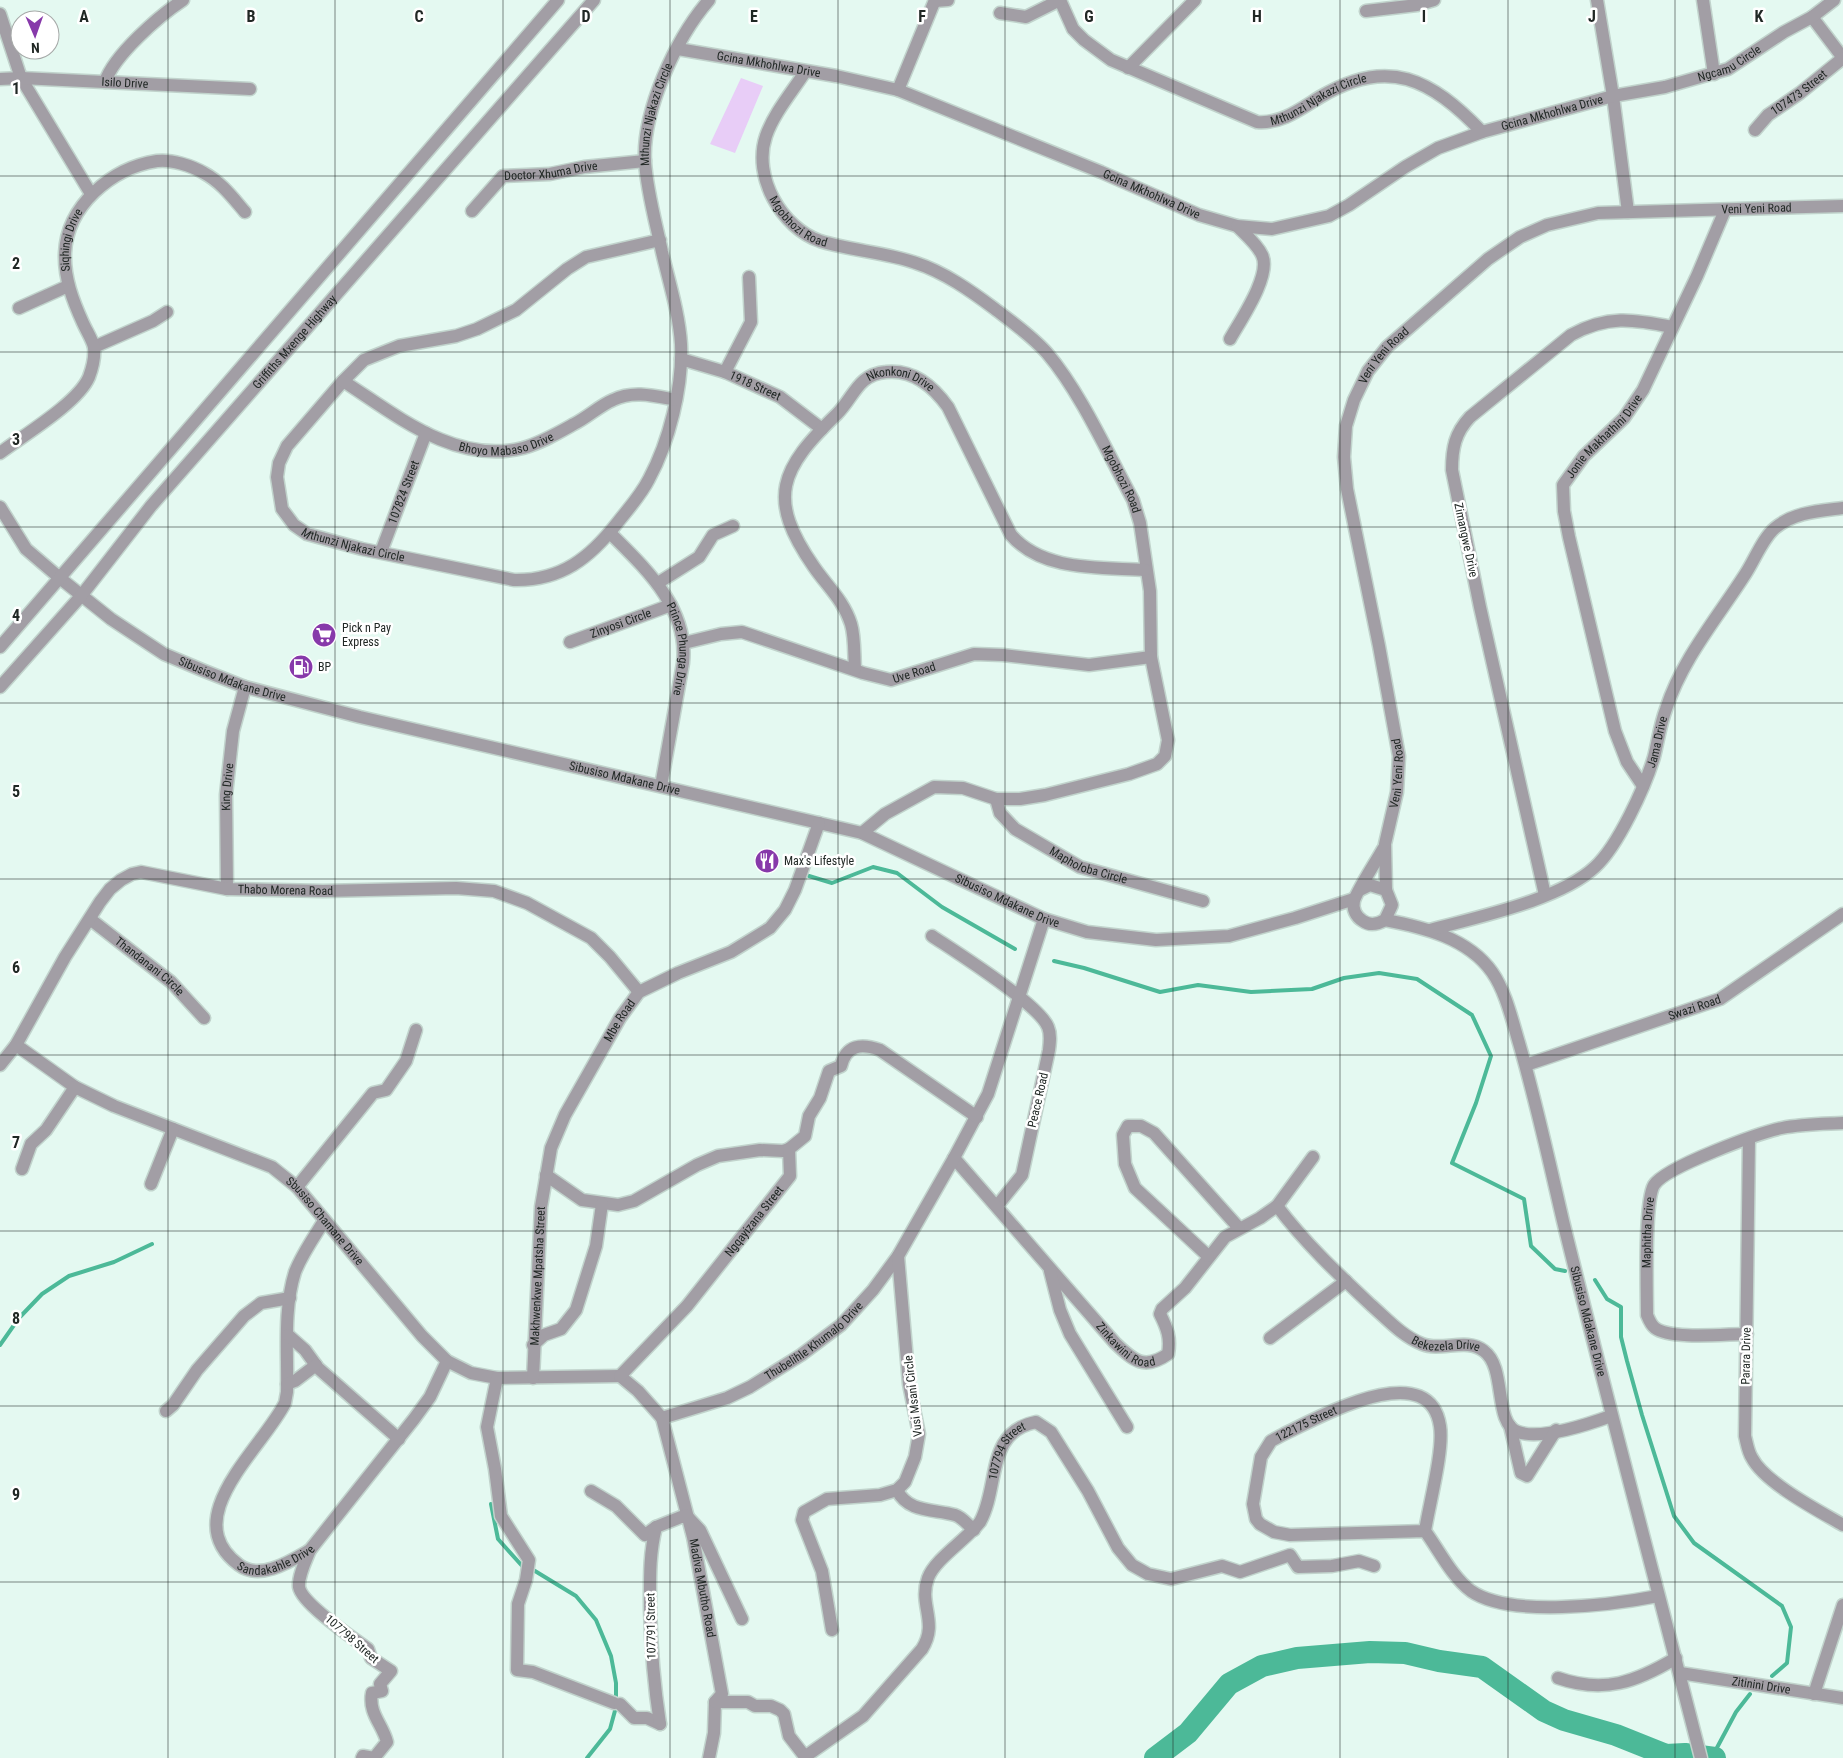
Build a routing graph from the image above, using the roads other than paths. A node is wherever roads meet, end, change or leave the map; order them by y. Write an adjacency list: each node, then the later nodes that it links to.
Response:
1 (182, 0): 24 (street)
2 (558, 0): 59 (street, Griffiths Mxenge Highway)
3 (594, 0): 61 (street, Griffiths Mxenge Highway)
4 (709, 0): 17 (street, Mthunzi Njakazi Circle)
5 (935, 0): 6 (street); 26 (street)
6 (948, 0)
7 (1060, 0): 14 (street); 19 (street, Mthunzi Njakazi Circle)
8 (1195, 0): 19 (street)
9 (1434, 0): 13 (street)
10 (1597, 0): 27 (street)
11 (1703, 0): 21 (street)
12 (1834, 0): 16 (street, Ngcamu Circle)
13 (1366, 11)
14 (1000, 13)
15 (0, 14): 22 (street)
16 (1812, 17): 18 (street); 21 (street, Ngcamu Circle)
17 (678, 49): 20 (street, Gcina Mkhohlwa Drive); 30 (street, Mthunzi Njakazi Circle)
18 (1843, 58): 28 (street, 107473 Street)
19 (1128, 68): 29 (street, Mthunzi Njakazi Circle)
20 (805, 72): 26 (street, Gcina Mkhohlwa Drive); 58 (street, Mgobhozi Road)
21 (1714, 74): 27 (street, Ngcamu Circle)
22 (22, 78): 23 (street, Isilo Drive); 24 (street, Isilo Drive); 31 (street)
23 (0, 79)
24 (106, 82): 25 (street, Isilo Drive)
25 (250, 89)
26 (898, 90): 37 (street, Gcina Mkhohlwa Drive)
27 (1613, 96): 29 (street, Gcina Mkhohlwa Drive); 36 (street)
28 (1755, 130)
29 (1482, 132): 37 (street, Gcina Mkhohlwa Drive)
30 (645, 162): 34 (street, Doctor Xhuma Drive); 38 (street, Mthunzi Njakazi Circle)
31 (91, 194): 35 (street, Siqhingi Drive); 40 (street, Siqhingi Drive)
32 (1843, 206): 33 (street, Veni Yeni Road)
33 (1724, 210): 36 (street, Veni Yeni Road); 43 (street, Jonie Makhathini Drive)
34 (472, 211)
35 (245, 212)
36 (1628, 212): 75 (street, Veni Yeni Road)
37 (1237, 226): 44 (street)
38 (660, 240): 46 (street, Mthunzi Njakazi Circle); 48 (street, Mthunzi Njakazi Circle)
39 (749, 277): 47 (street)
40 (68, 286): 41 (street); 45 (street, Siqhingi Drive)
41 (19, 308)
42 (167, 312): 45 (street)
43 (1672, 327): 71 (street, Jonie Makhathini Drive); 79 (street, Zimangwe Drive)
44 (1230, 340)
45 (94, 347): 52 (street)
46 (681, 359): 47 (street, 1918 Street); 49 (street, Mthunzi Njakazi Circle)
47 (725, 372): 50 (street, 1918 Street)
48 (343, 381): 51 (street, Bhoyo Mabaso Drive); 57 (street, Mthunzi Njakazi Circle)
49 (676, 400): 51 (street, Bhoyo Mabaso Drive); 56 (street, Mthunzi Njakazi Circle)
50 (822, 429): 58 (street, Nkonkoni Drive); 67 (street, Nkonkoni Drive)
51 (426, 434): 57 (street, 107824 Street)
52 (0, 453)
53 (0, 507): 59 (street, Sibusiso Mdakane Drive)
54 (1843, 508): 71 (street, Jama Drive)
55 (733, 526): 60 (street)
56 (610, 533): 57 (street, Mthunzi Njakazi Circle); 60 (street, Prince Phunga Drive)
57 (381, 552)
58 (1146, 570): 66 (street, Mgobhozi Road)
59 (61, 579): 61 (street, Sibusiso Mdakane Drive); 65 (street, Griffiths Mxenge Highway)
60 (658, 582): 62 (street, Prince Phunga Drive)
61 (81, 596): 68 (street, Griffiths Mxenge Highway); 69 (street, Sibusiso Mdakane Drive)
62 (671, 605): 63 (street, Zinyosi Circle); 64 (street, Prince Phunga Drive)
63 (570, 642)
64 (684, 644): 67 (street, Uve Road); 70 (street, Prince Phunga Drive)
65 (0, 648)
66 (1151, 657): 67 (street, Uve Road); 72 (street, Mgobhozi Road)
67 (855, 669)
68 (0, 687)
69 (245, 687): 70 (street, Sibusiso Mdakane Drive); 76 (street, King Drive)
70 (661, 786): 73 (street, Sibusiso Mdakane Drive)
71 (1643, 786): 79 (street, Jama Drive)
72 (996, 799): 74 (street, Mgobhozi Road); 80 (street, Mapholoba Circle)
73 (819, 823): 74 (street, Sibusiso Mdakane Drive); 91 (street, Mbe Road)
74 (862, 833): 86 (street, Sibusiso Mdakane Drive)
75 (1385, 844): 77 (street, Veni Yeni Road); 78 (street, Veni Yeni Road)
76 (227, 889): 85 (street, Thabo Morena Road); 91 (street, Thabo Morena Road)
77 (1386, 890): 78 (street); 81 (street, Veni Yeni Road)
78 (1357, 894): 83 (street); 84 (street, Sibusiso Mdakane Drive)
79 (1545, 896): 89 (street, Jama Drive)
80 (1203, 901)
81 (1392, 905): 87 (street); 88 (street, Sibusiso Mdakane Drive)
82 (1843, 914): 97 (street, Swazi Road)
83 (1356, 915): 84 (street, Sibusiso Mdakane Drive); 87 (street)
84 (1295, 918): 86 (street, Sibusiso Mdakane Drive)
85 (90, 919): 93 (street, Thandanani Circle); 95 (street, Thabo Morena Road)
86 (1044, 919): 92 (street)
87 (1385, 920): 88 (street, Sibusiso Mdakane Drive)
88 (1417, 925): 89 (street, Sibusiso Mdakane Drive)
89 (1430, 930): 97 (street, Sibusiso Mdakane Drive)
90 (932, 936): 92 (street, Peace Road)
91 (639, 992): 107 (street, Mbe Road)
92 (1019, 996): 99 (street); 111 (street, Peace Road)
93 (204, 1018)
94 (416, 1030): 109 (street)
95 (16, 1045): 96 (street, Thabo Morena Road); 98 (street, Sbusiso Chamane Drive)
96 (0, 1065)
97 (1526, 1065): 131 (street, Sibusiso Mdakane Drive)
98 (75, 1087): 101 (street, Sbusiso Chamane Drive); 106 (street)
99 (977, 1117): 103 (street); 105 (street)
100 (1843, 1123): 102 (street, Maphitha Drive)
101 (173, 1129): 108 (street); 109 (street, Sbusiso Chamane Drive)
102 (1749, 1139): 120 (street, Parara Drive); 120 (street, Maphitha Drive)
103 (789, 1149): 110 (street); 126 (street, Ngqayizana Street)
104 (1313, 1157): 112 (street, Zinkawini Road)
105 (954, 1158): 111 (street, Zinkawini Road); 115 (street, Thubelihle Khumalo Drive)
106 (22, 1169)
107 (546, 1175): 110 (street); 123 (street, Makhwenkwe Mpatsha Street)
108 (151, 1184)
109 (297, 1187): 113 (street, Sbusiso Chamane Drive)
110 (602, 1204): 123 (street)
111 (997, 1206): 117 (street, Zinkawini Road)
112 (1277, 1206): 114 (street, Zinkawini Road); 118 (street, Bekezela Drive)
113 (324, 1221): 119 (street, Sandakahle Drive); 124 (street, Sbusiso Chamane Drive)
114 (1239, 1228): 116 (street, Zinkawini Road); 116 (street)
115 (898, 1256): 132 (street, Thubelihle Khumalo Drive); 137 (street, Vusi Msani Circle)
116 (1208, 1256): 117 (street, Zinkawini Road)
117 (1049, 1269): 134 (street)
118 (1346, 1281): 122 (street); 133 (street, Bekezela Drive)
119 (290, 1298): 121 (street, Sandakahle Drive); 130 (street)
120 (1746, 1334): 140 (street, Parara Drive)
121 (288, 1335): 125 (street); 129 (street, Sandakahle Drive)
122 (1270, 1338)
123 (533, 1345): 128 (street, Makhwenkwe Mpatsha Street)
124 (447, 1361): 127 (street, Sbusiso Chamane Drive); 136 (street, Sandakahle Drive)
125 (316, 1365): 129 (street); 136 (street)
126 (620, 1376): 128 (street, Sbusiso Chamane Drive); 132 (street)
127 (497, 1378): 128 (street, Sbusiso Chamane Drive); 141 (street, 107791 Street)
128 (533, 1378)
129 (287, 1384): 144 (street, Sandakahle Drive)
130 (166, 1411)
131 (1611, 1416): 135 (street); 146 (street, Sibusiso Mdakane Drive)
132 (662, 1418): 139 (street, Madiva Mbutho Road)
133 (1510, 1426): 135 (street); 135 (street)
134 (1127, 1427)
135 (1556, 1430)
136 (399, 1438): 144 (street, Sandakahle Drive)
137 (897, 1490): 142 (street); 149 (street)
138 (591, 1491): 141 (street)
139 (686, 1515): 141 (street); 148 (street); 155 (street, Madiva Mbutho Road)
140 (1843, 1525)
141 (656, 1527)
142 (974, 1530): 145 (street, 107794 Street); 156 (street, 107794 Street)
143 (1425, 1531): 143 (street, 122175 Street); 146 (street)
144 (310, 1550): 157 (street, 107798 Street)
145 (1374, 1566)
146 (1658, 1596): 150 (street, Sibusiso Mdakane Drive)
147 (1843, 1604): 153 (street)
148 (742, 1619)
149 (832, 1630)
150 (1676, 1658): 151 (street, Sibusiso Mdakane Drive); 152 (street)
151 (1680, 1673): 153 (street, Zitinini Drive); 159 (street, Sibusiso Mdakane Drive)
152 (1558, 1678)
153 (1814, 1694): 154 (street, Zitinini Drive)
154 (1843, 1698)
155 (716, 1702): 156 (street); 158 (street, Madiva Mbutho Road)
156 (806, 1757)
157 (362, 1758)
158 (709, 1758)
159 (1701, 1758)

